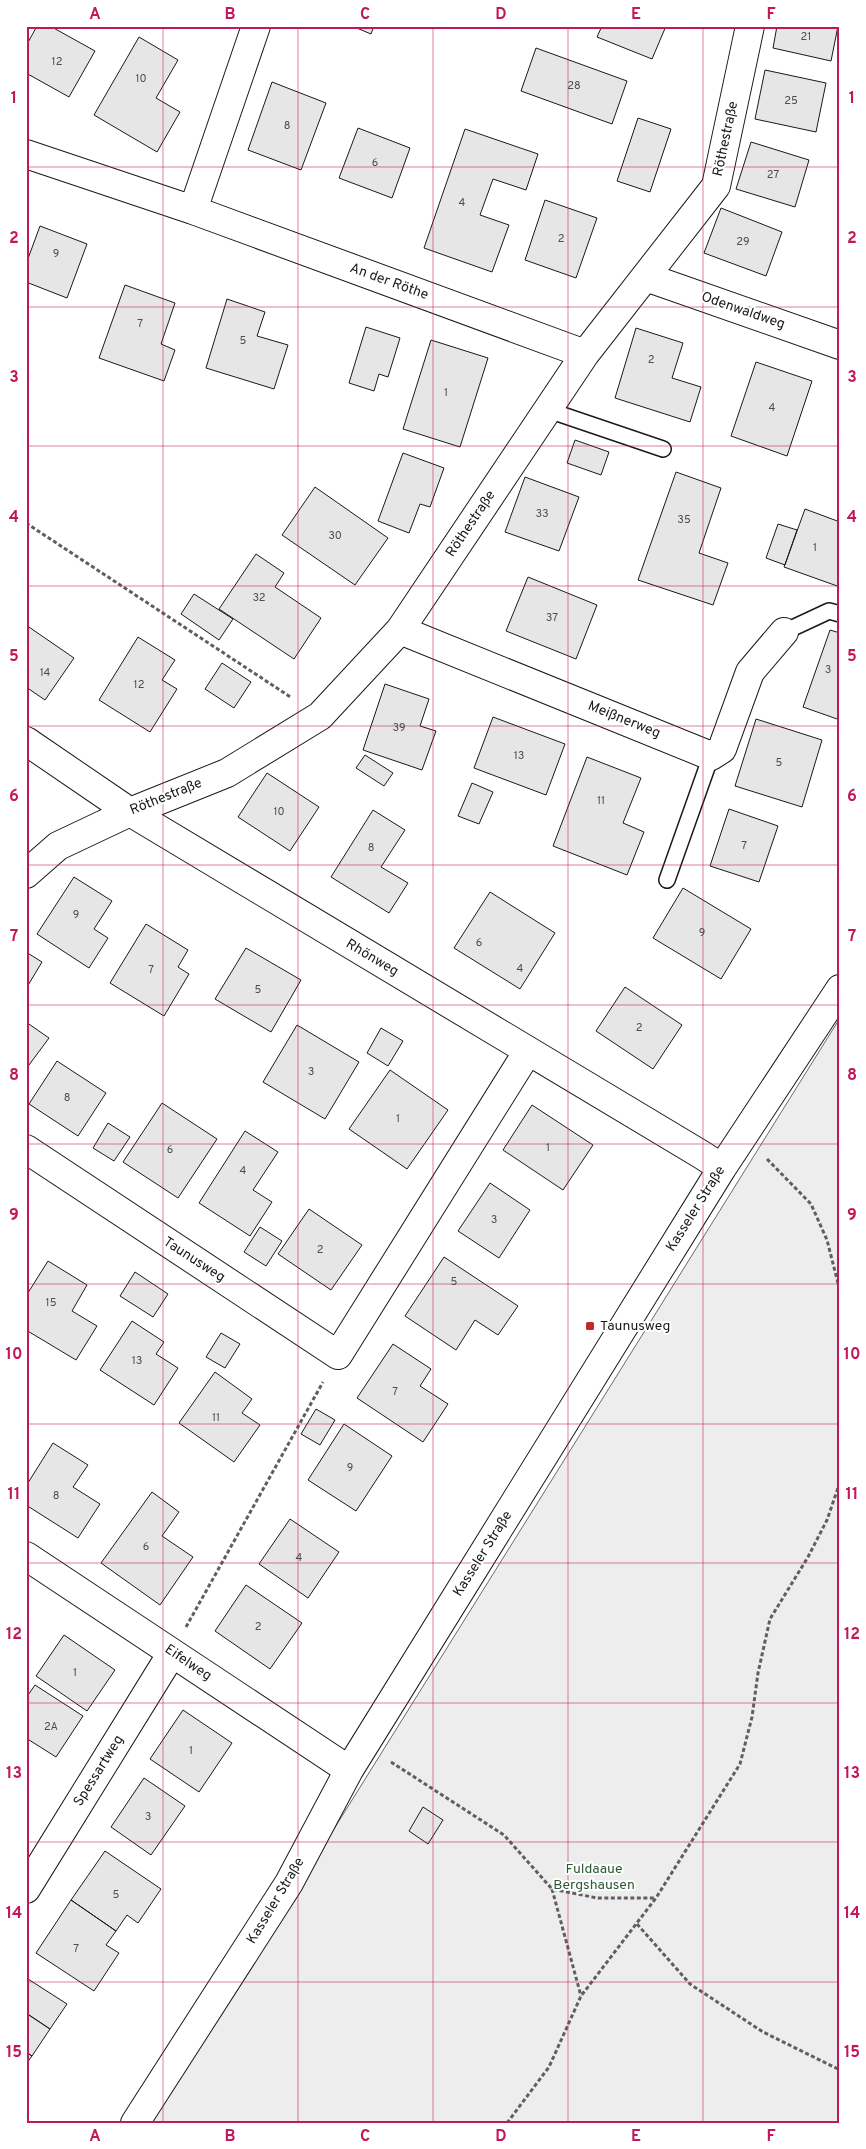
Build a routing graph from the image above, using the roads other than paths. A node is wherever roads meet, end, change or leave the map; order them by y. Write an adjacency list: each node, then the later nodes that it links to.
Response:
1 (256, 26): 4 (street)
2 (750, 26): 5 (street, Röthestraße)
3 (26, 154): 4 (street, An der Röthe)
4 (193, 210): 7 (street, An der Röthe)
5 (646, 277): 6 (street, Odenwaldweg); 7 (street, Röthestraße)
6 (840, 345)
7 (585, 354): 8 (street, Röthestraße)
8 (548, 410): 9 (lane); 11 (street, Röthestraße)
9 (663, 449)
10 (840, 614): 12 (lane)
11 (400, 630): 14 (street, Meißnerweg); 15 (street, Röthestraße)
12 (784, 632): 14 (street)
13 (26, 742): 15 (street, Rhönweg)
14 (711, 756): 17 (lane)
15 (130, 812): 16 (street, Röthestraße); 19 (street, Rhönweg)
16 (26, 874)
17 (667, 880)
18 (840, 989): 21 (street, Kasseler Straße)
19 (528, 1051): 20 (street, Taunusweg); 21 (street, Rhönweg)
20 (26, 1149)
21 (722, 1168): 24 (street, Kasseler Straße)
22 (26, 1556): 23 (street, Eifelweg)
23 (172, 1653): 24 (street, Eifelweg); 25 (street, Spessartweg)
24 (349, 1770): 26 (street, Kasseler Straße)
25 (26, 1889)
26 (135, 2123)

